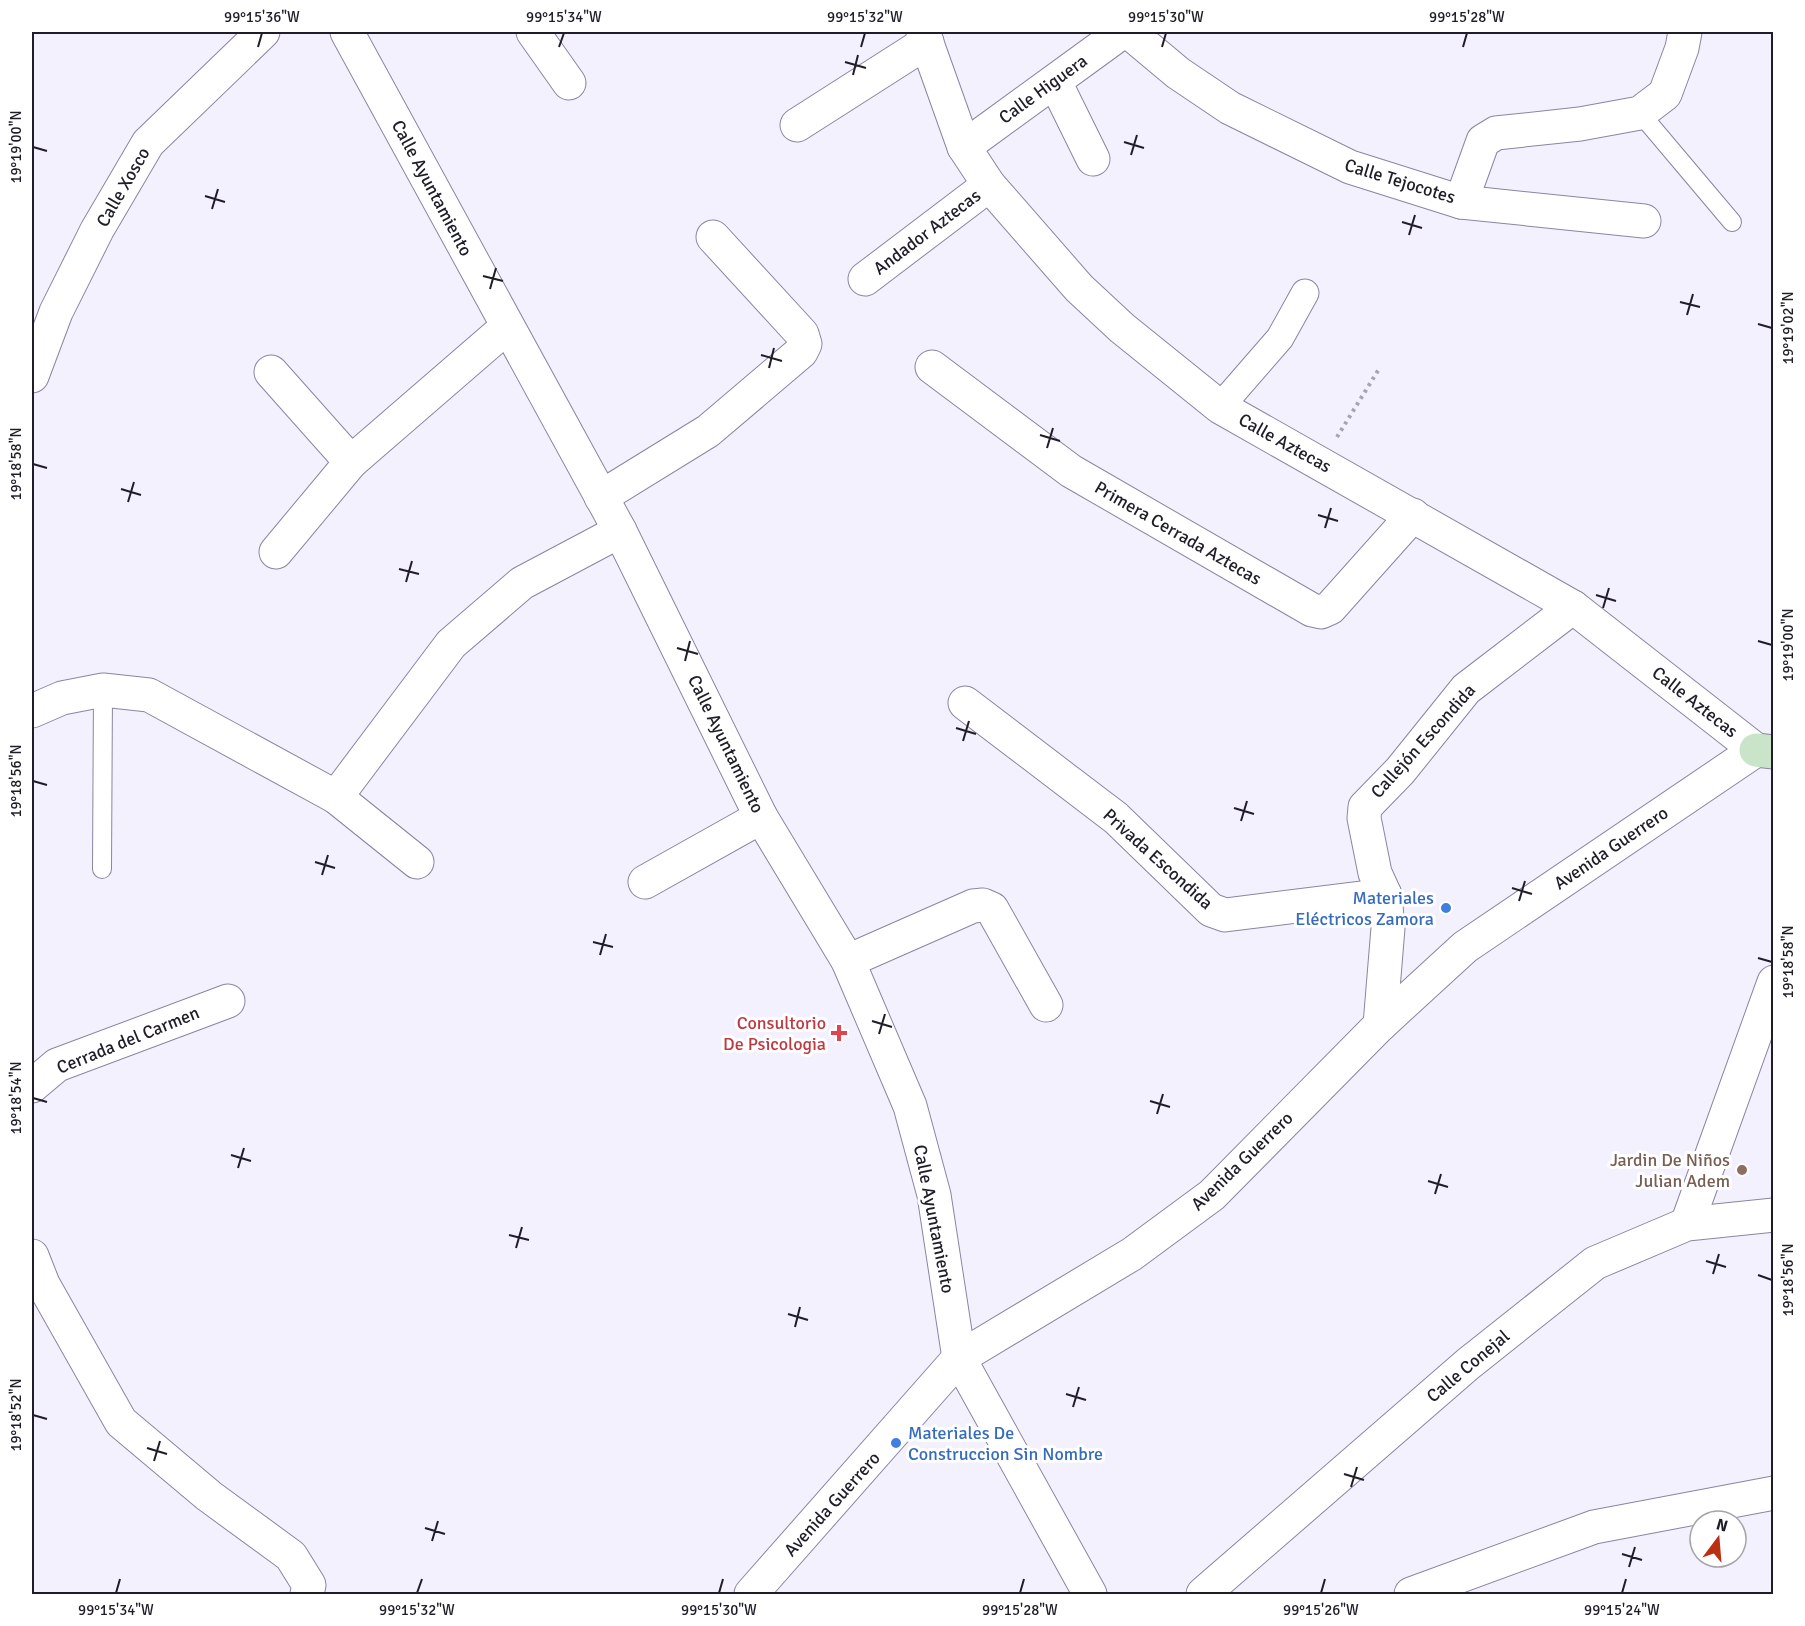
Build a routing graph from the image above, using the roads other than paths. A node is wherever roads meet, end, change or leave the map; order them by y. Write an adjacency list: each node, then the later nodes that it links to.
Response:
1 (263, 32): 24 (street, Calle Xosco)
2 (347, 32): 21 (street, Calle Ayuntamiento)
3 (533, 32): 8 (street)
4 (1122, 32): 9 (street, Calle Higuera)
5 (1129, 32): 15 (street, Calle Tejocotes)
6 (1685, 32): 10 (street, Calle Tejocotes)
7 (925, 37): 11 (street); 12 (street, Calle Aztecas)
8 (569, 82)
9 (1055, 82): 12 (street, Calle Higuera); 13 (street)
10 (1640, 113): 15 (street, Calle Tejocotes); 17 (lane)
11 (797, 124)
12 (964, 147): 14 (street, Calle Aztecas)
13 (1093, 159)
14 (988, 185): 19 (street, Andador Aztecas); 25 (street, Calle Aztecas)
15 (1461, 202): 16 (street)
16 (1644, 221)
17 (1732, 222)
18 (713, 237): 27 (street)
19 (865, 279)
20 (1305, 293): 25 (street)
21 (507, 327): 26 (street); 27 (street, Calle Ayuntamiento)
22 (932, 366): 28 (street, Primera Cerrada Aztecas)
23 (271, 372): 26 (street)
24 (32, 376)
25 (1220, 407): 28 (street, Calle Aztecas)
26 (351, 462): 30 (street)
27 (602, 497): 29 (street, Calle Ayuntamiento)
28 (1413, 515): 31 (street, Calle Aztecas)
29 (620, 531): 36 (street); 37 (street, Calle Ayuntamiento)
30 (276, 552)
31 (1573, 607): 35 (street, Calle Aztecas); 41 (street, Callejón Escondida)
32 (103, 690): 34 (street); 36 (street); 39 (lane)
33 (965, 703): 41 (street, Privada Escondida)
34 (32, 711)
35 (1765, 751): 46 (street, Avenida Guerrero)
36 (336, 797): 38 (street)
37 (761, 817): 40 (street); 42 (street, Calle Ayuntamiento)
38 (417, 862)
39 (102, 869)
40 (645, 882)
41 (1384, 895): 46 (street, Callejón Escondida)
42 (848, 961): 45 (street); 51 (street, Calle Ayuntamiento)
43 (1773, 982): 49 (street)
44 (228, 1001): 47 (street, Cerrada del Carmen)
45 (1046, 1005)
46 (1380, 1025): 51 (street, Avenida Guerrero)
47 (32, 1086)
48 (1773, 1215): 49 (street, Calle Conejal)
49 (1687, 1224): 56 (street, Calle Conejal)
50 (32, 1256): 53 (street)
51 (959, 1358): 54 (street, Avenida Guerrero); 55 (street)
52 (1773, 1493): 57 (street)
53 (307, 1594)
54 (751, 1594)
55 (1090, 1594)
56 (1203, 1594)
57 (1411, 1594)

